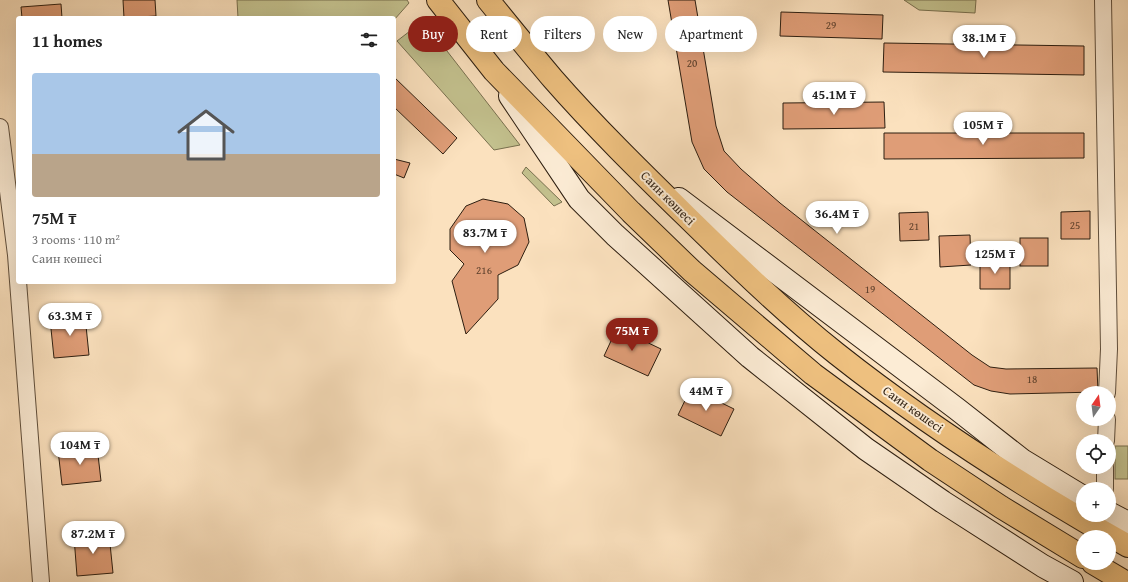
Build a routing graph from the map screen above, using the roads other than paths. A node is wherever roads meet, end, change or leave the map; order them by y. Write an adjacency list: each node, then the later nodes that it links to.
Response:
1 (438, 0): 4 (main road)
2 (488, 0): 6 (main road)
3 (1103, 0): 9 (street)
4 (494, 71): 14 (main road); 17 (street)
5 (0, 127): 7 (street)
6 (635, 166): 10 (street, Саин көшесі); 13 (main road, Саин көшесі)
7 (16, 255)
8 (18, 284): 16 (street)
9 (1108, 386)
10 (1076, 493)
11 (1116, 517): 12 (street)
12 (1128, 523)
13 (1128, 546)
14 (1076, 553)
15 (1105, 570): 18 (main road)
16 (41, 582)
17 (1072, 582)
18 (1125, 582)

